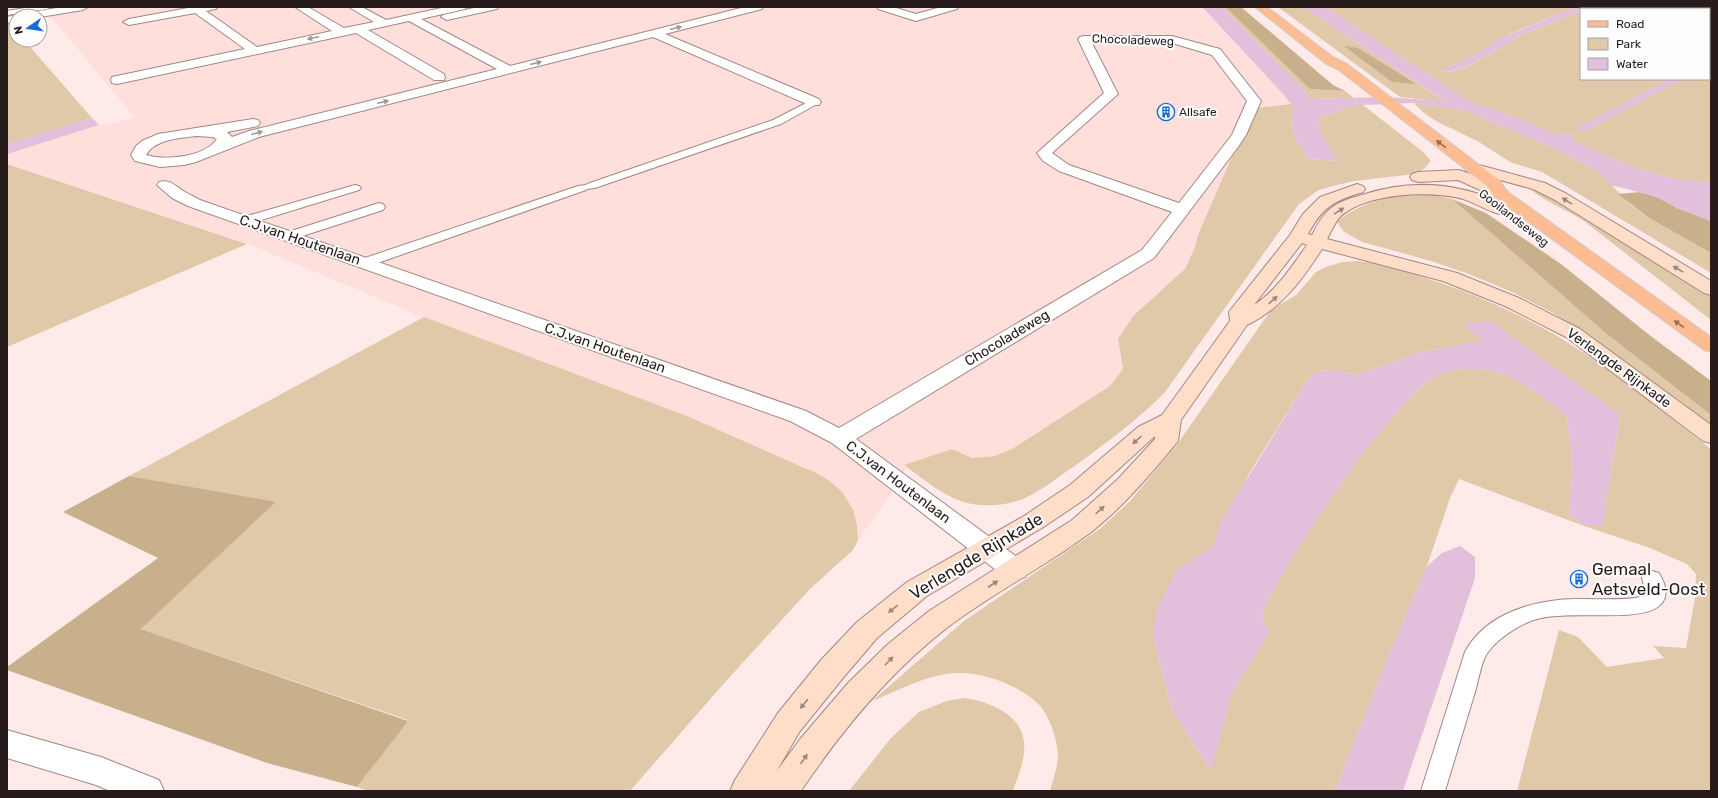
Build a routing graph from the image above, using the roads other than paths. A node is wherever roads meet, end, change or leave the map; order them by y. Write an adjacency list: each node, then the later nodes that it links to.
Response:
1 (47, 7): 14 (lane)
2 (83, 7): 15 (street)
3 (212, 7): 13 (street)
4 (300, 7): 19 (street)
5 (354, 7): 18 (street)
6 (461, 7): 16 (street)
7 (493, 7): 16 (street)
8 (718, 7): 23 (street)
9 (758, 7): 21 (street, one-way to 9)
10 (882, 7): 11 (street)
11 (953, 7)
12 (1260, 7): 27 (main road, Gooilandseweg)
13 (195, 8): 17 (street); 22 (street)
14 (7, 13)
15 (48, 13)
16 (415, 20): 18 (street); 20 (street); 23 (street)
17 (129, 22)
18 (384, 23): 20 (street)
19 (342, 32): 20 (street); 22 (street, one-way to 22)
20 (363, 32): 25 (street)
21 (653, 33): 24 (street, one-way to 21); 28 (street)
22 (255, 51): 26 (street)
23 (496, 63): 24 (street); 25 (street)
24 (508, 70): 30 (street, one-way to 24)
25 (439, 77): 29 (street)
26 (117, 80)
27 (1366, 90): 31 (main road, Gooilandseweg); 35 (main road, Gooilandseweg, one-way to 27)
28 (814, 102): 44 (lane)
29 (197, 132): 30 (street); 33 (street)
30 (220, 147): 32 (street)
31 (1430, 152)
32 (203, 155): 33 (street); 36 (street)
33 (140, 158): 36 (street, C.J.van Houtenlaan)
34 (1442, 162): 35 (main road, Gooilandseweg)
35 (1466, 172): 38 (main road, Gooilandseweg); 43 (street, Verlengde Rijnkade); 45 (street, Verlengde Rijnkade, one-way to 35)
36 (165, 185): 41 (street, C.J.van Houtenlaan)
37 (355, 188): 41 (lane)
38 (1503, 202): 43 (street, Verlengde Rijnkade, one-way to 38); 46 (main road, Gooilandseweg, one-way to 38); 47 (main road, Gooilandseweg)
39 (379, 207): 42 (lane)
40 (1182, 210): 40 (street, Chocoladeweg); 50 (street, Chocoladeweg)
41 (244, 221): 42 (street, C.J.van Houtenlaan)
42 (289, 236): 44 (street, C.J.van Houtenlaan)
43 (1307, 240): 48 (street, Verlengde Rijnkade); 49 (street, Verlengde Rijnkade)
44 (364, 263): 50 (street, C.J.van Houtenlaan)
45 (1711, 289)
46 (1711, 346)
47 (1711, 362)
48 (1170, 420): 51 (street, Verlengde Rijnkade, one-way to 51); 52 (street, Verlengde Rijnkade, one-way to 48)
49 (1711, 436)
50 (840, 438): 51 (street, C.J.van Houtenlaan)
51 (987, 548): 52 (street, C.J.van Houtenlaan); 56 (street, Verlengde Rijnkade, one-way to 56)
52 (1015, 570): 57 (street, Verlengde Rijnkade, one-way to 52)
53 (1652, 578): 58 (lane)
54 (7, 744): 55 (street)
55 (148, 791)
56 (747, 791)
57 (782, 791)
58 (1433, 791)

